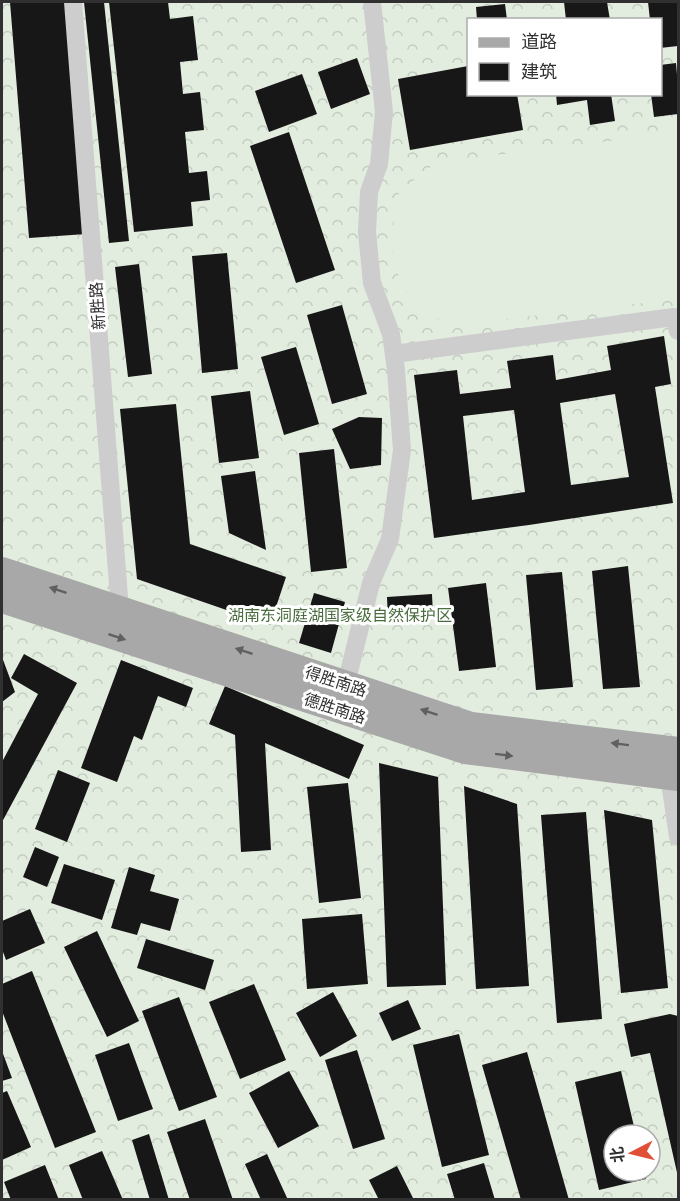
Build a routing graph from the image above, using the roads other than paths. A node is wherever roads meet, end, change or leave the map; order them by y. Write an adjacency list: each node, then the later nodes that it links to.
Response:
1 (73, 2): 7 (street, 新胜路)
2 (372, 2): 4 (street)
3 (678, 331): 4 (street)
4 (394, 354): 8 (street)
5 (2, 571): 7 (main road, 得胜南路, one-way to 5)
6 (2, 599): 9 (main road, 德胜南路, one-way to 9)
7 (120, 610): 8 (main road, 得胜南路, one-way to 7)
8 (346, 684): 9 (main road, 得胜南路, one-way to 8)
9 (675, 768): 10 (street)
10 (678, 837)

